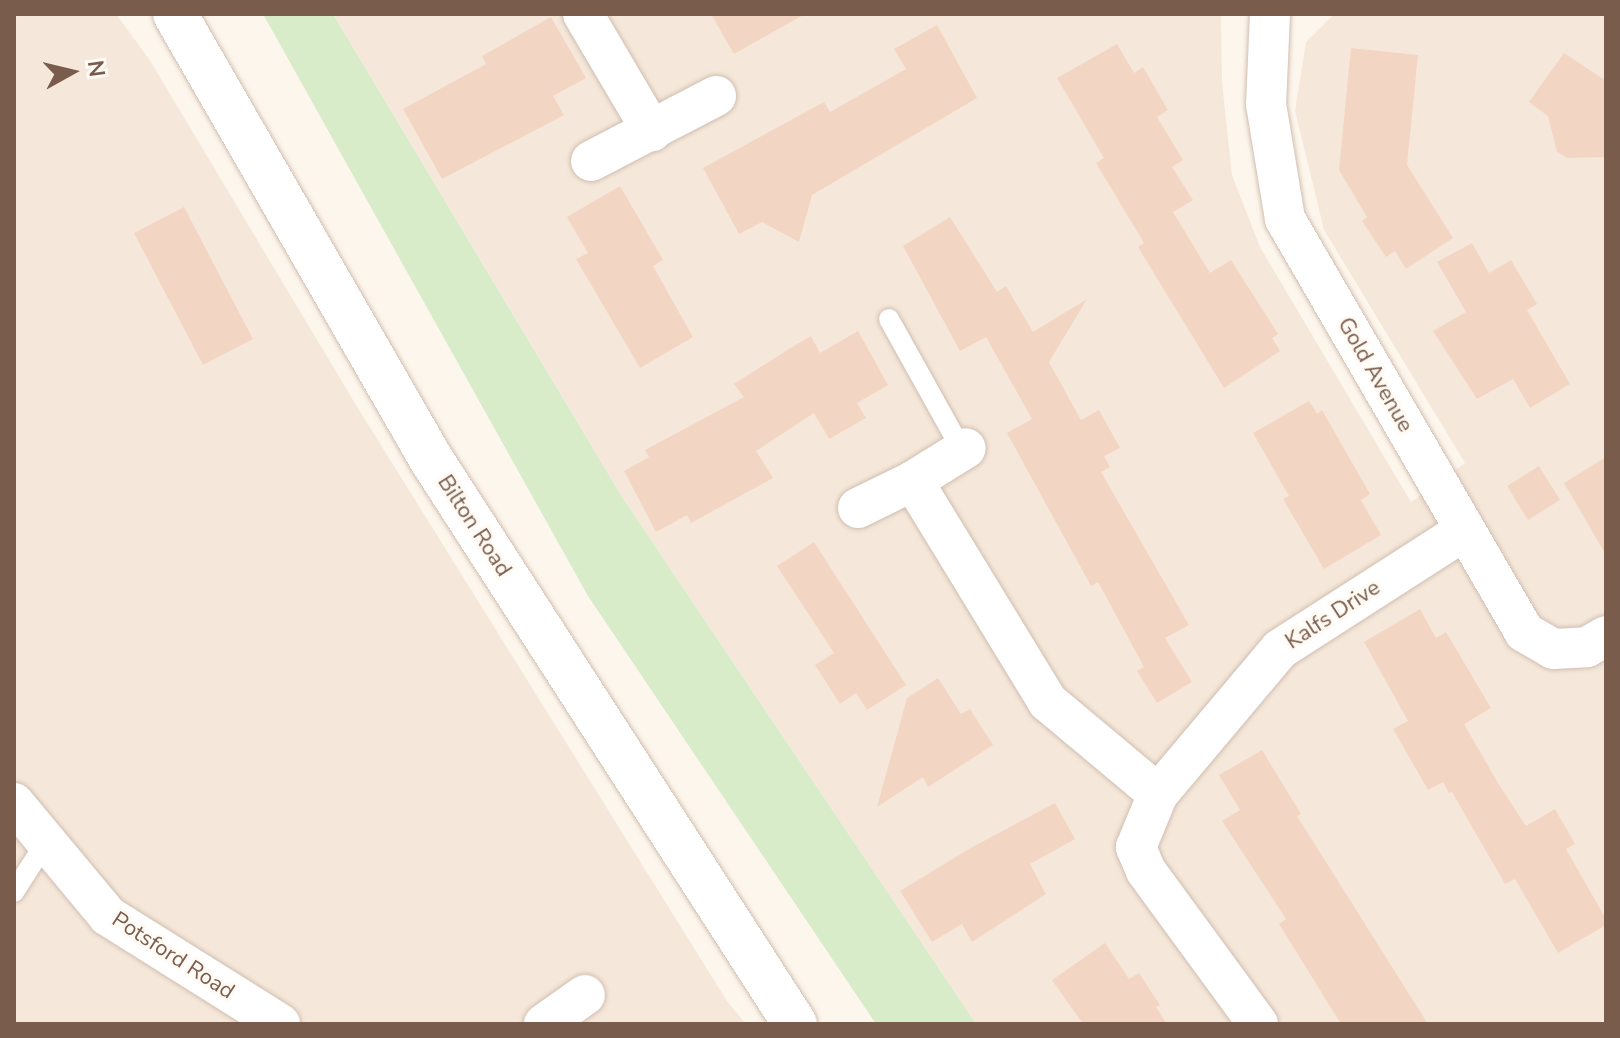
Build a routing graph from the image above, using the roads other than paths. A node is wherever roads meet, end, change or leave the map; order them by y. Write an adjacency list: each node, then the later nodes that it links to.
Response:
1 (175, 14): 20 (main road, Bilton Road)
2 (583, 14): 5 (street)
3 (1270, 14): 11 (street, Gold Avenue)
4 (716, 96): 5 (street)
5 (652, 131): 6 (street)
6 (591, 161)
7 (889, 319): 8 (lane)
8 (964, 449): 9 (street)
9 (913, 481): 10 (street); 13 (street)
10 (858, 508)
11 (1464, 531): 12 (street, Gold Avenue); 13 (street, Kalfs Drive)
12 (1606, 636)
13 (1158, 794): 21 (street, Kalfs Drive)
14 (14, 803): 15 (street, Potsford Road)
15 (46, 842): 16 (lane); 18 (street, Potsford Road)
16 (14, 892)
17 (585, 995): 19 (street)
18 (280, 1024)
19 (544, 1024)
20 (795, 1024)
21 (1258, 1024)

